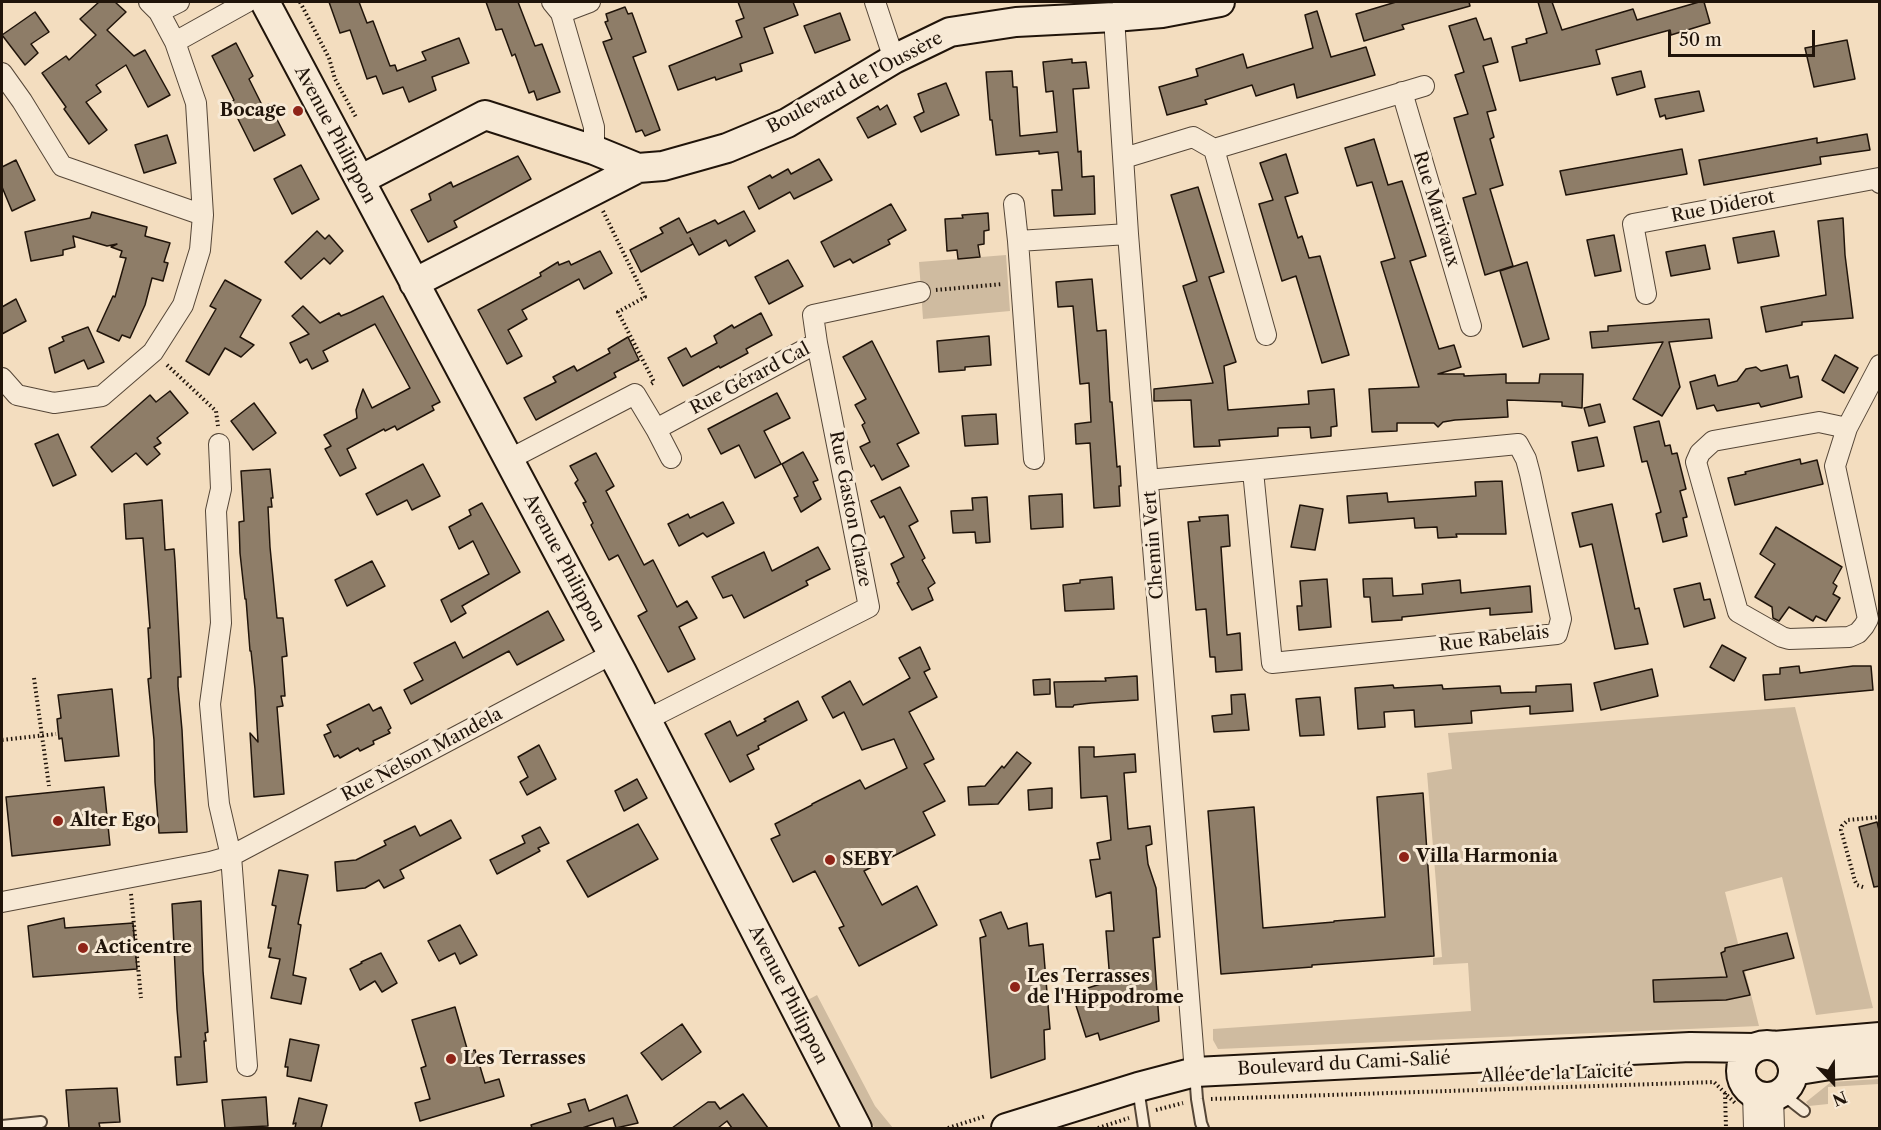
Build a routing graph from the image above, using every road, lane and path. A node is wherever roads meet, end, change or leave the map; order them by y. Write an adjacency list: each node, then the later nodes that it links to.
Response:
1 (179, 2): 8 (street)
2 (247, 2): 12 (street)
3 (265, 2): 22 (street, Avenue Philippon)
4 (300, 2): 17 (path)
5 (590, 2): 9 (street)
6 (875, 2): 13 (street)
7 (1220, 2): 11 (street, Boulevard de l'Oussère)
8 (154, 7): 12 (street)
9 (556, 7): 19 (street)
10 (1079, 10): 11 (street, Boulevard de l'Oussère); 13 (street, Boulevard de l'Oussère)
11 (1114, 17): 20 (street, Chemin Vert)
12 (176, 42): 26 (street)
13 (894, 59): 21 (street, Boulevard de l'Oussère)
14 (2, 73): 26 (street)
15 (1424, 86): 16 (street)
16 (1402, 93): 18 (street); 33 (street, Rue Marivaux)
17 (358, 123)
18 (1214, 149): 20 (street); 34 (street)
19 (594, 150): 21 (street, Boulevard de l'Oussère); 22 (street, Boulevard de l'Oussère)
20 (1124, 158): 27 (street, Chemin Vert)
21 (638, 168): 24 (street, Boulevard de l'Oussère)
22 (360, 180): 30 (street, Avenue Philippon)
23 (1880, 183): 32 (street, Rue Diderot)
24 (593, 191): 30 (street, Boulevard de l'Oussère); 39 (path)
25 (1014, 204): 28 (street)
26 (203, 215): 36 (street)
27 (1128, 234): 28 (street); 48 (street, Chemin Vert)
28 (1018, 241): 29 (street)
29 (1021, 282): 31 (path); 45 (street)
30 (414, 283): 46 (street, Avenue Philippon)
31 (920, 292): 35 (street, Rue Gérard Cal)
32 (1646, 294)
33 (1471, 326)
34 (1266, 335)
35 (818, 343): 42 (street, Rue Gérard Cal); 51 (street, Rue Gaston Chaze)
36 (153, 352): 38 (street); 40 (path)
37 (1880, 365): 41 (street)
38 (2, 378)
39 (635, 394): 42 (street); 46 (street)
40 (216, 411)
41 (1847, 428): 41 (street)
42 (656, 429): 44 (street)
43 (219, 444): 57 (street)
44 (671, 458)
45 (1034, 459)
46 (508, 460): 49 (street, Avenue Philippon)
47 (1253, 471): 47 (street, Rue Rabelais); 48 (street, Rue Rabelais)
48 (1149, 480): 67 (street, Chemin Vert)
49 (612, 654): 51 (street, Avenue Philippon); 57 (street, Rue Nelson Mandela)
50 (34, 678): 53 (path)
51 (646, 720): 73 (street, Avenue Philippon)
52 (56, 734): 53 (path)
53 (42, 735): 54 (path); 55 (path)
54 (2, 740)
55 (49, 786)
56 (1880, 817): 59 (path)
57 (231, 856): 58 (street, Rue Nelson Mandela); 66 (street)
58 (130, 878): 60 (street, Rue Nelson Mandela); 61 (path)
59 (1863, 887)
60 (2, 902)
61 (141, 998)
62 (1880, 1037): 64 (street, Boulevard du Cami-Salié)
63 (1690, 1047): 64 (street, Boulevard du Cami-Salié); 67 (street, Boulevard du Cami-Salié); 68 (street)
64 (1765, 1047): 68 (street); 68 (street)
65 (1880, 1061): 68 (street)
66 (246, 1066)
67 (1196, 1085): 68 (path, Allée de la Laïcité); 69 (street, Boulevard du Cami-Salié); 69 (path, Allée de la Laïcité); 77 (lane)
68 (1759, 1096): 70 (lane); 78 (path); 79 (street)
69 (1140, 1101): 74 (street, Boulevard du Cami-Salié); 75 (path, Allée de la Laïcité); 76 (lane)
70 (1804, 1111)
71 (41, 1122): 72 (lane)
72 (2, 1126)
73 (857, 1128)
74 (1006, 1128)
75 (1098, 1128)
76 (1144, 1128)
77 (1203, 1128)
78 (1726, 1128)
79 (1774, 1128)

